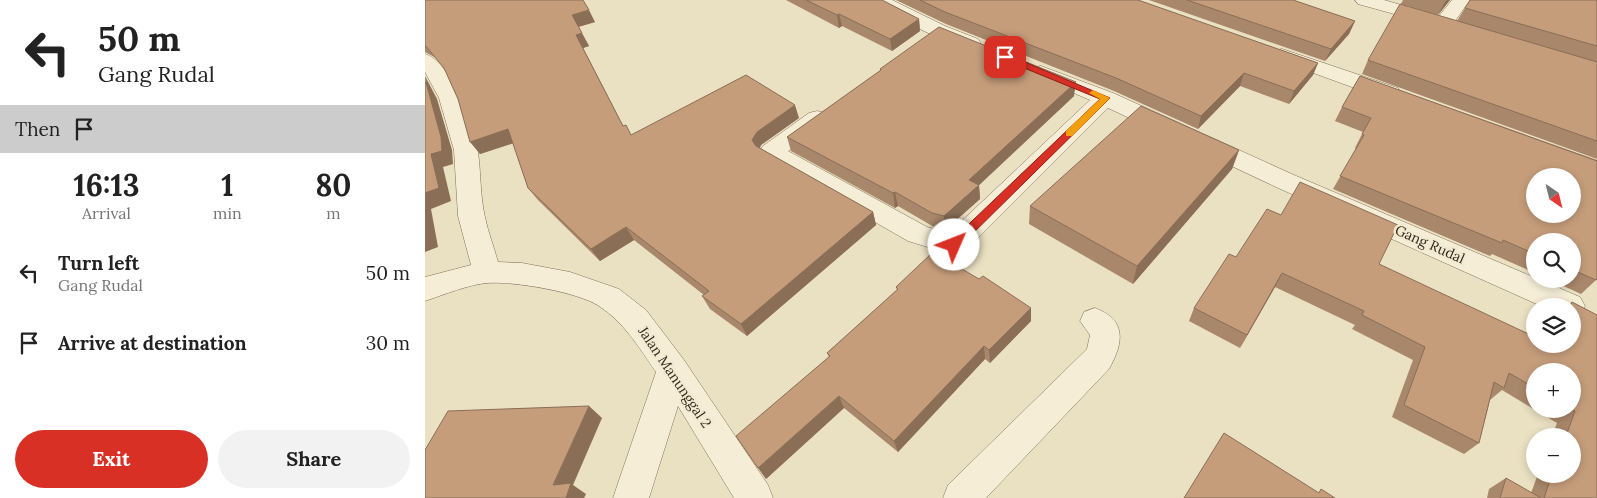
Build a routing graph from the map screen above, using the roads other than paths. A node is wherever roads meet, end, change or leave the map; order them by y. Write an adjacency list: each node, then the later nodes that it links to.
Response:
1 (878, 0): 5 (street)
2 (1364, 0): 3 (street)
3 (1461, 0)
4 (1264, 49): 9 (street)
5 (991, 52)
6 (425, 60): 11 (street)
7 (1026, 66): 8 (street, Gang Rudal)
8 (1105, 98): 10 (street); 13 (street, Gang Rudal)
9 (1412, 101)
10 (833, 106)
11 (487, 272): 12 (street, Jalan Manunggal 2); 17 (street, Jalan Manunggal 2)
12 (425, 289)
13 (1551, 298)
14 (1581, 311): 15 (street, Gang Rudal)
15 (1597, 318)
16 (1095, 321): 20 (street)
17 (673, 370): 18 (street); 19 (street, Jalan Manunggal 2)
18 (631, 498)
19 (755, 498)
20 (961, 498)

